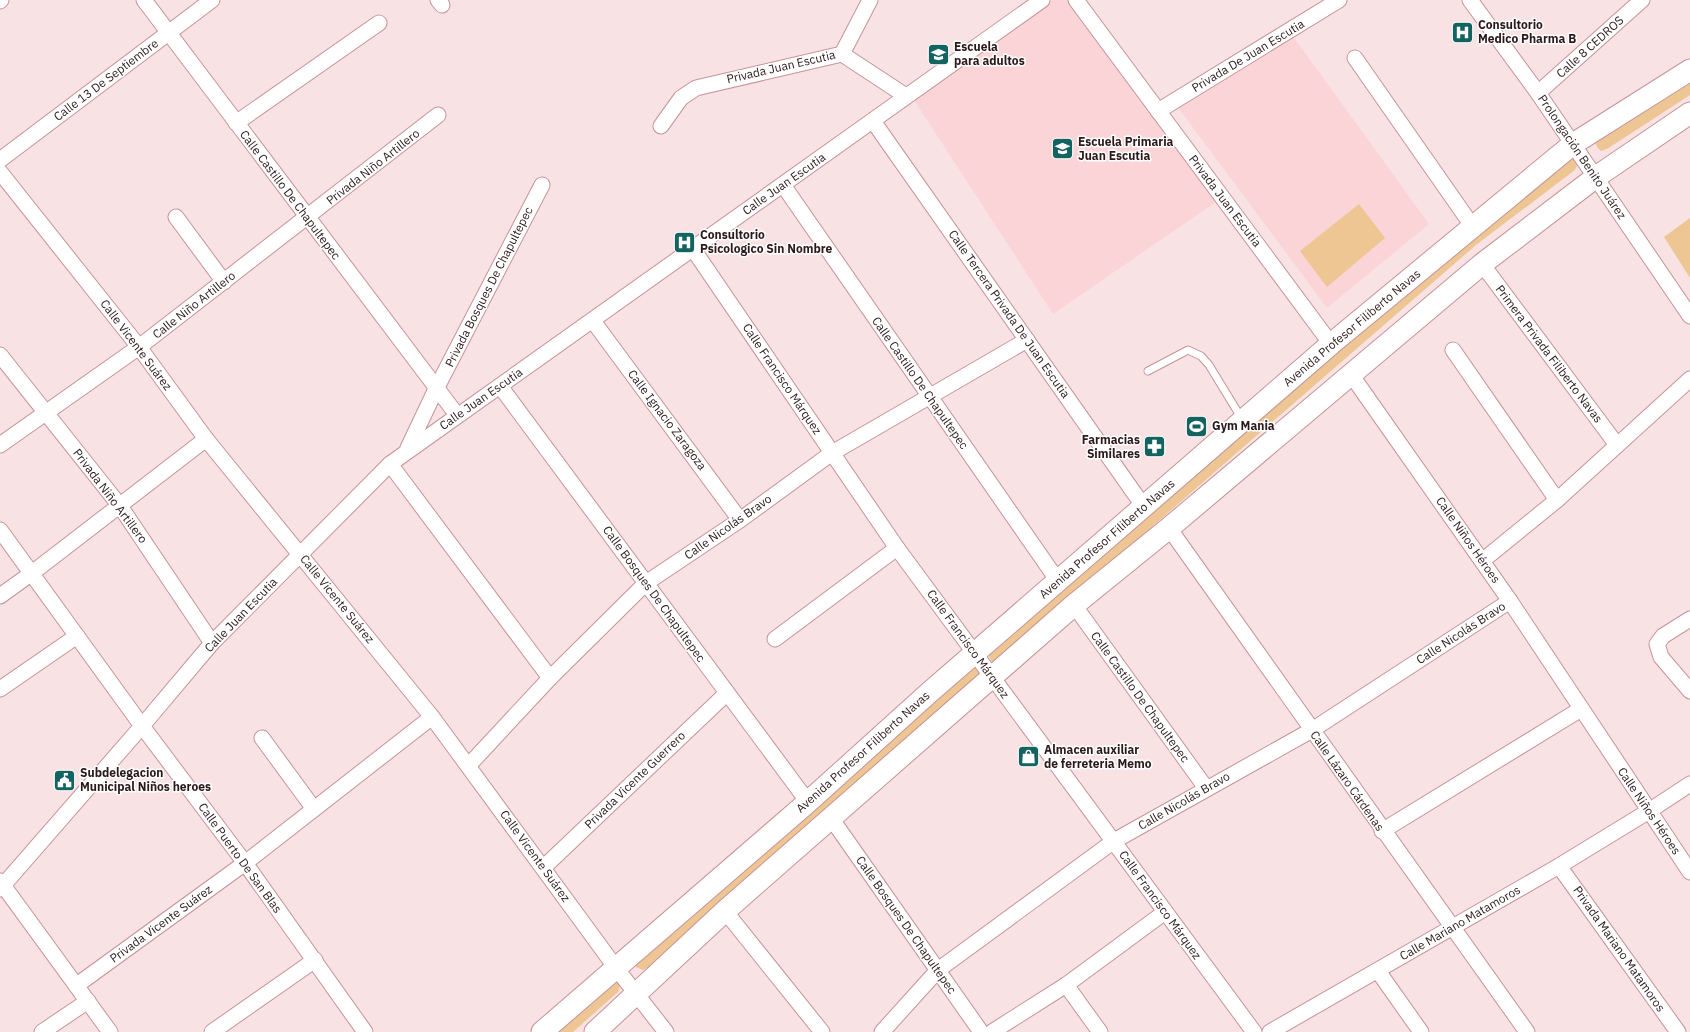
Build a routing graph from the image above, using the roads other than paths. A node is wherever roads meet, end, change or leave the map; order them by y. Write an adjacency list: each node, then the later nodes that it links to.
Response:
1 (144, 0): 10 (street, Calle Castillo De Chapultepec)
2 (212, 0): 10 (street, Calle 13 De Septiembre)
3 (870, 0): 11 (street)
4 (1042, 0): 15 (street, Calle Juan Escutia)
5 (1076, 0): 16 (street, Privada Juan Escutia)
6 (1339, 0): 16 (street, Privada De Juan Escutia)
7 (1470, 0): 14 (street, Prolongación Benito Juárez)
8 (1642, 0): 14 (street, Calle 8 CEDROS)
9 (379, 22): 20 (street)
10 (168, 33): 20 (street, Calle Castillo De Chapultepec); 23 (street, Calle 13 De Septiembre)
11 (842, 54): 15 (street, Privada Juan Escutia); 21 (street, Privada Juan Escutia)
12 (1355, 58): 30 (street)
13 (1690, 70): 22 (main road, Avenida Profesor Filiberto Navas)
14 (1538, 93): 22 (street, Prolongación Benito Juárez)
15 (906, 96): 19 (street, Calle Juan Escutia)
16 (1158, 111): 37 (street, Privada Juan Escutia)
17 (1690, 113): 25 (main road)
18 (438, 115): 29 (street, Privada Niño Artillero)
19 (873, 121): 27 (street, Calle Juan Escutia); 36 (street, Calle Tercera Privada De Juan Escutia)
20 (236, 123): 29 (street, Calle Castillo De Chapultepec)
21 (661, 126)
22 (1573, 144): 25 (street, Prolongación Benito Juárez); 30 (main road, Avenida Profesor Filiberto Navas)
23 (0, 160)
24 (0, 172): 38 (street, Calle Vicente Suárez)
25 (1596, 177): 32 (main road); 34 (street, Prolongación Benito Juárez)
26 (542, 185): 45 (street, Privada Bosques De Chapultepec)
27 (783, 185): 31 (street, Calle Juan Escutia); 46 (street, Calle Castillo De Chapultepec)
28 (176, 217): 33 (street)
29 (307, 218): 33 (street, Calle Niño Artillero); 45 (street, Calle Castillo De Chapultepec)
30 (1473, 227): 37 (main road, Avenida Profesor Filiberto Navas)
31 (693, 249): 35 (street, Calle Juan Escutia); 54 (street, Calle Francisco Márquez)
32 (1482, 264): 42 (main road); 52 (street, Primera Privada Filiberto Navas)
33 (224, 282): 38 (street, Calle Niño Artillero)
34 (1690, 316)
35 (593, 321): 44 (street, Calle Juan Escutia); 59 (street, Calle Ignacio Zaragoza)
36 (1027, 340): 46 (street, Calle Nicolás Bravo); 58 (street, Calle Tercera Privada De Juan Escutia)
37 (1331, 344): 49 (main road, Avenida Profesor Filiberto Navas)
38 (139, 347): 47 (street, Calle Niño Artillero); 50 (street, Calle Vicente Suárez)
39 (1453, 350): 56 (street)
40 (0, 355): 47 (street, Privada Niño Artillero)
41 (1148, 371): 49 (lane)
42 (1350, 374): 60 (main road); 64 (street, Calle Niños Héroes)
43 (1690, 379): 52 (street)
44 (500, 386): 48 (street, Calle Juan Escutia); 67 (street, Calle Bosques De Chapultepec)
45 (436, 389): 48 (street, Calle Castillo De Chapultepec); 53 (street)
46 (930, 396): 54 (street, Calle Nicolás Bravo); 66 (street, Calle Castillo De Chapultepec)
47 (46, 412): 51 (street, Calle Niño Artillero); 57 (street, Privada Niño Artillero)
48 (457, 415): 53 (street, Calle Juan Escutia)
49 (1244, 421): 58 (main road, Avenida Profesor Filiberto Navas)
50 (206, 439): 57 (street); 63 (street, Calle Vicente Suárez)
51 (0, 445)
52 (1617, 445): 56 (street)
53 (407, 450): 55 (street, Calle Juan Escutia)
54 (832, 453): 59 (street, Calle Nicolás Bravo); 62 (street, Calle Francisco Márquez)
55 (390, 464): 63 (street, Calle Juan Escutia); 77 (street)
56 (1557, 500): 64 (street)
57 (120, 506): 65 (street); 74 (street, Privada Niño Artillero)
58 (1144, 507): 66 (main road, Avenida Profesor Filiberto Navas)
59 (740, 520): 67 (street, Calle Nicolás Bravo)
60 (1169, 528): 70 (main road); 84 (street, Calle Lázaro Cárdenas)
61 (0, 530): 65 (street, Calle Puerto De San Blas)
62 (897, 548): 73 (street); 75 (street, Calle Francisco Márquez)
63 (300, 554): 74 (street, Calle Juan Escutia); 82 (street, Calle Vicente Suárez)
64 (1482, 561): 69 (street, Calle Niños Héroes)
65 (32, 573): 68 (street); 72 (street, Calle Puerto De San Blas)
66 (1058, 581): 75 (main road, Avenida Profesor Filiberto Navas)
67 (646, 584): 77 (street, Calle Nicolás Bravo); 80 (street, Calle Bosques De Chapultepec)
68 (0, 596)
69 (1510, 601): 81 (street, Calle Niños Héroes); 84 (street, Calle Nicolás Bravo)
70 (1074, 605): 76 (main road); 88 (street, Calle Castillo De Chapultepec)
71 (1690, 619): 79 (street)
72 (77, 636): 78 (street); 83 (street, Calle Puerto De San Blas)
73 (775, 639)
74 (212, 643): 83 (street, Calle Juan Escutia)
75 (976, 653): 76 (street, Calle Francisco Márquez); 89 (main road, Avenida Profesor Filiberto Navas)
76 (992, 676): 92 (main road); 94 (street, Calle Francisco Márquez)
77 (550, 678): 86 (street, Calle Nicolás Bravo)
78 (0, 689)
79 (1690, 692)
80 (727, 693): 89 (street, Calle Bosques De Chapultepec); 97 (street, Privada Vicente Guerrero)
81 (1581, 709): 91 (street, Calle Niños Héroes); 93 (street)
82 (432, 717): 86 (street, Calle Vicente Suárez); 90 (street, Privada Vicente Suárez)
83 (142, 726): 95 (street, Calle Puerto De San Blas); 99 (street, Calle Juan Escutia)
84 (1312, 730): 88 (street, Calle Nicolás Bravo); 93 (street, Calle Lázaro Cárdenas)
85 (262, 738): 90 (street)
86 (469, 765): 97 (street, Calle Vicente Suárez)
87 (1690, 784): 91 (street, Calle Mariano Matamoros)
88 (1206, 788): 94 (street, Calle Nicolás Bravo)
89 (808, 802): 104 (main road, Avenida Profesor Filiberto Navas)
90 (314, 809): 95 (street, Privada Vicente Suárez)
91 (1649, 811): 96 (street, Calle Mariano Matamoros); 98 (street, Calle Niños Héroes)
92 (831, 818): 100 (main road); 105 (street, Calle Bosques De Chapultepec)
93 (1382, 830): 102 (street, Calle Lázaro Cárdenas)
94 (1114, 841): 101 (street, Calle Francisco Márquez); 105 (street, Calle Nicolás Bravo)
95 (245, 863): 103 (street, Calle Puerto De San Blas); 107 (street, Privada Vicente Suárez)
96 (1560, 866): 102 (street, Calle Mariano Matamoros); 127 (street, Privada Mariano Matamoros)
97 (543, 868): 104 (street, Calle Vicente Suárez)
98 (1690, 872)
99 (1, 885): 107 (street)
100 (726, 910): 109 (main road); 118 (street)
101 (1165, 912): 108 (street); 123 (street, Calle Francisco Márquez)
102 (1451, 927): 106 (street, Calle Mariano Matamoros); 126 (street, Calle Lázaro Cárdenas)
103 (315, 960): 113 (street); 114 (street, Calle Puerto De San Blas)
104 (616, 968): 109 (street, Calle Vicente Suárez); 115 (main road, Avenida Profesor Filiberto Navas)
105 (938, 970): 119 (street, Calle Nicolás Bravo); 120 (street, Calle Bosques De Chapultepec)
106 (1378, 971): 124 (street, Calle Mariano Matamoros); 125 (street)
107 (77, 985): 110 (street)
108 (1066, 985): 121 (street); 122 (street)
109 (637, 993): 116 (main road); 117 (street, Calle Vicente Suárez)
110 (88, 1001): 111 (street); 112 (street)
111 (42, 1032)
112 (110, 1032)
113 (212, 1032)
114 (365, 1032)
115 (542, 1032)
116 (595, 1032)
117 (666, 1032)
118 (822, 1032)
119 (882, 1032)
120 (981, 1032)
121 (992, 1032)
122 (1100, 1032)
123 (1254, 1032)
124 (1270, 1032)
125 (1421, 1032)
126 (1527, 1032)
127 (1678, 1032)

